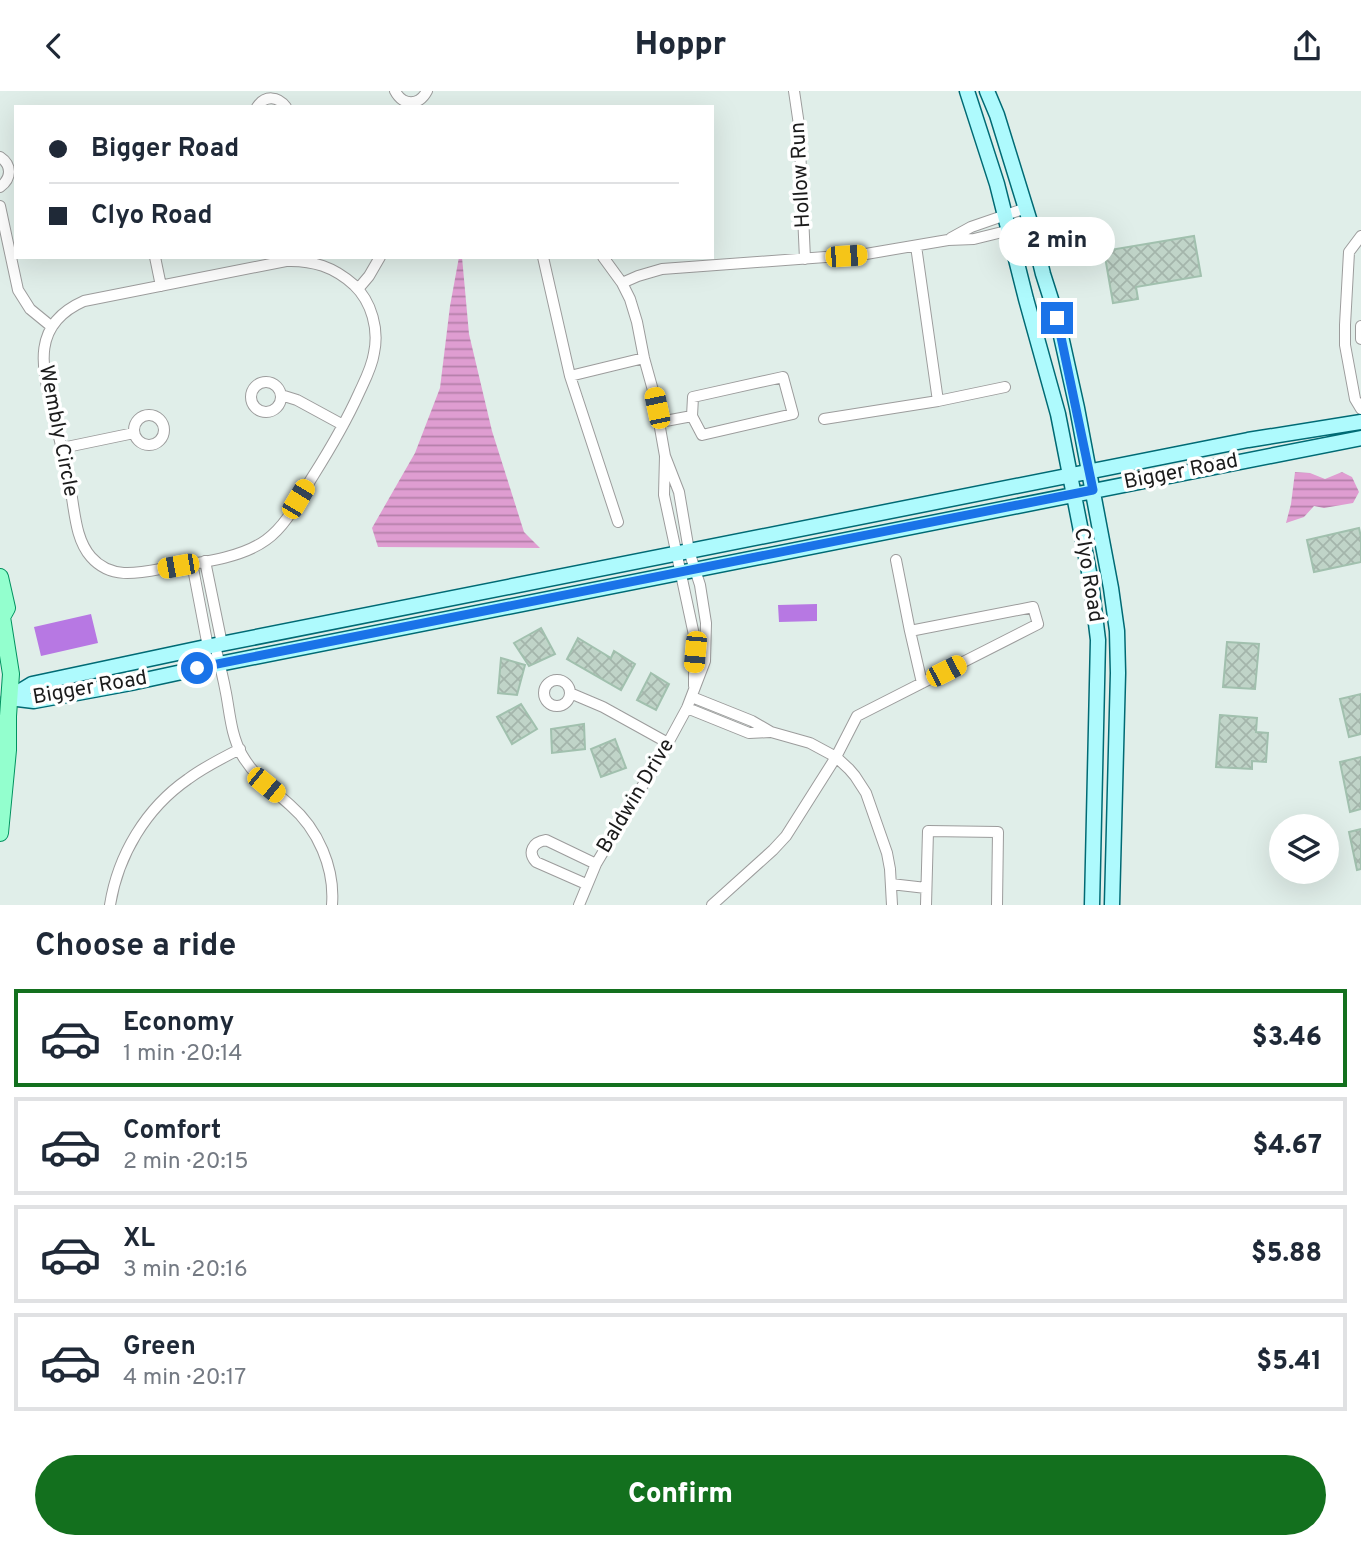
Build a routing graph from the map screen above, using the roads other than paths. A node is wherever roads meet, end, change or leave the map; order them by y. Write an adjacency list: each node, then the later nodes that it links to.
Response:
1 (396, 91): 8 (street)
2 (427, 91): 8 (street)
3 (794, 91): 24 (street, Hollow Run)
4 (967, 91): 13 (street, Clyo Road)
5 (987, 91): 12 (street, Clyo Road)
6 (258, 105): 7 (street)
7 (285, 105)
8 (412, 105)
9 (0, 157): 10 (street)
10 (0, 187)
11 (0, 206): 29 (street)
12 (1026, 208): 13 (street); 14 (street, Clyo Road)
13 (1005, 215): 15 (street, Clyo Road); 17 (street)
14 (1031, 225): 15 (street); 45 (street, Clyo Road)
15 (1009, 231): 17 (street); 46 (street, Clyo Road)
16 (1361, 236): 36 (street)
17 (948, 240): 18 (street)
18 (916, 246): 24 (street); 35 (street)
19 (155, 259): 26 (street)
20 (286, 259): 26 (street, Wembly Circle); 27 (street, Wembly Circle)
21 (379, 259): 27 (street)
22 (543, 259): 32 (street)
23 (605, 259): 25 (street)
24 (805, 259): 25 (street)
25 (622, 283): 31 (street)
26 (161, 286): 29 (street, Wembly Circle)
27 (358, 289): 41 (street, Wembly Circle)
28 (1361, 326): 30 (street)
29 (52, 327): 44 (street, Wembly Circle)
30 (1361, 339)
31 (644, 358): 32 (street); 39 (street)
32 (570, 376): 49 (street)
33 (1005, 387): 35 (street)
34 (281, 395): 41 (street)
35 (938, 401): 38 (street)
36 (1361, 409)
37 (692, 416): 37 (street); 39 (street)
38 (824, 419)
39 (660, 422): 50 (street)
40 (1361, 422): 45 (street, Bigger Road)
41 (343, 425): 52 (street, Wembly Circle)
42 (134, 433): 44 (street)
43 (1361, 438): 47 (street, Bigger Road)
44 (62, 448): 53 (street, Wembly Circle)
45 (1088, 471): 46 (street, Bigger Road); 47 (street, Clyo Road)
46 (1070, 475): 48 (street, Clyo Road); 50 (street, Bigger Road)
47 (1093, 490): 48 (street, Bigger Road); 82 (street, Clyo Road)
48 (1074, 494): 54 (street, Bigger Road); 81 (street, Clyo Road)
49 (618, 522)
50 (683, 552): 54 (street); 58 (street, Bigger Road)
51 (896, 560): 57 (street)
52 (205, 561): 53 (street, Wembly Circle); 58 (street)
53 (192, 563): 58 (street)
54 (687, 571): 59 (street, Bigger Road); 61 (street, Baldwin Drive); 61 (street, Baldwin Drive)
55 (0, 577): 56 (main road)
56 (1, 615): 63 (main road)
57 (910, 631): 60 (street); 60 (street)
58 (215, 646): 59 (street); 63 (street, Bigger Road)
59 (219, 664): 63 (street, Bigger Road); 67 (street)
60 (922, 683): 68 (street)
61 (693, 692): 64 (street, Baldwin Drive); 65 (street)
62 (569, 693): 66 (street)
63 (4, 699): 69 (main road)
64 (687, 708): 65 (street); 66 (street, Baldwin Drive)
65 (771, 732): 68 (street)
66 (668, 743): 70 (street, Baldwin Drive)
67 (240, 749): 74 (street); 75 (street)
68 (836, 757): 72 (street); 77 (street)
69 (0, 833)
70 (596, 864): 71 (street, Baldwin Drive); 71 (street)
71 (586, 884): 76 (street, Baldwin Drive)
72 (891, 884): 73 (street); 78 (street)
73 (926, 888): 79 (street); 80 (street)
74 (110, 905)
75 (332, 905)
76 (579, 905)
77 (712, 905)
78 (892, 905)
79 (926, 905)
80 (997, 905)
81 (1093, 905)
82 (1112, 905)

